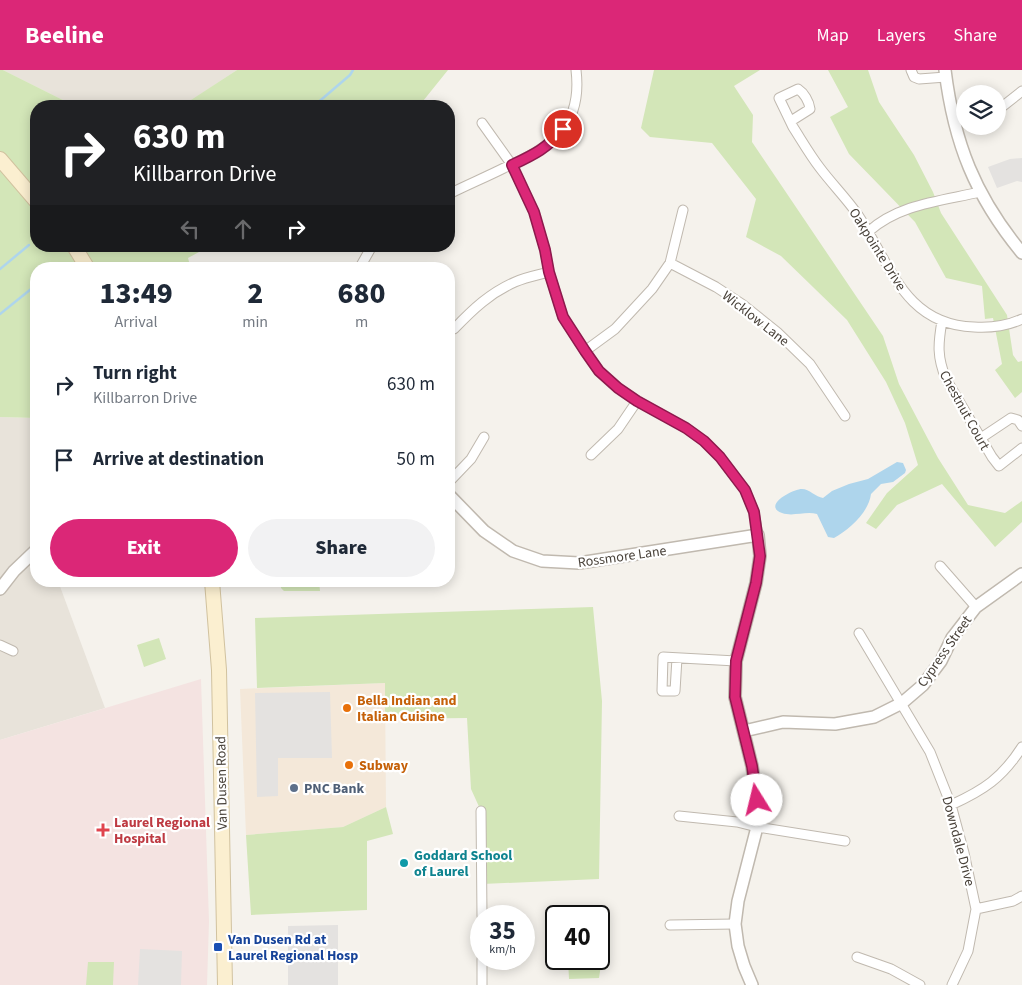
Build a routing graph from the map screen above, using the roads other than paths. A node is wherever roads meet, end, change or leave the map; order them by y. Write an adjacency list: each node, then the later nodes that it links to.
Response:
1 (576, 70): 11 (street)
2 (912, 70): 3 (street)
3 (945, 74): 6 (street)
4 (1022, 91): 5 (street)
5 (1006, 104)
6 (956, 111)
7 (791, 121): 7 (street, Oakpointe Drive); 16 (street, Oakpointe Drive)
8 (482, 123): 11 (street)
9 (962, 135): 13 (street)
10 (0, 159): 14 (main road)
11 (512, 165): 12 (street); 19 (street)
12 (455, 191)
13 (980, 192): 16 (street); 17 (street)
14 (30, 194)
15 (683, 210): 18 (street)
16 (868, 232): 21 (street, Oakpointe Drive)
17 (1022, 253)
18 (670, 263): 23 (street); 25 (street, Wicklow Lane)
19 (549, 272): 22 (street); 23 (street)
20 (1022, 318): 21 (street, Oakpointe Drive)
21 (942, 321): 28 (street, Chestnut Court)
22 (455, 328)
23 (585, 351): 24 (street)
24 (637, 401): 30 (street); 33 (street)
25 (845, 416)
26 (1022, 426): 28 (street)
27 (484, 436): 31 (street)
28 (981, 438): 29 (street, Chestnut Court)
29 (1022, 448)
30 (591, 455)
31 (455, 475)
32 (455, 501): 33 (street, Rossmore Lane)
33 (758, 536): 44 (street)
34 (30, 555): 38 (street)
35 (940, 566): 39 (street)
36 (1022, 574): 39 (street, Cypress Street)
37 (212, 587): 60 (main road, Van Dusen Road)
38 (0, 589)
39 (976, 606): 45 (street, Cypress Street)
40 (859, 633): 45 (street, Downdale Drive)
41 (0, 645): 42 (street)
42 (12, 651)
43 (677, 658): 44 (street)
44 (736, 661): 46 (street)
45 (902, 702): 46 (street, Cypress Street); 48 (street, Downdale Drive)
46 (744, 731): 51 (street)
47 (1022, 747): 48 (street)
48 (951, 805): 55 (street, Downdale Drive)
49 (480, 811): 54 (street)
50 (679, 816): 51 (street)
51 (758, 827): 52 (street); 56 (street)
52 (844, 841)
53 (1022, 896): 55 (street)
54 (482, 905)
55 (976, 909): 64 (street, Downdale Drive)
56 (735, 924): 57 (street); 62 (street)
57 (670, 925)
58 (857, 957): 63 (street)
59 (482, 970): 61 (street)
60 (225, 985)
61 (482, 985)
62 (752, 985)
63 (920, 985)
64 (952, 985)

